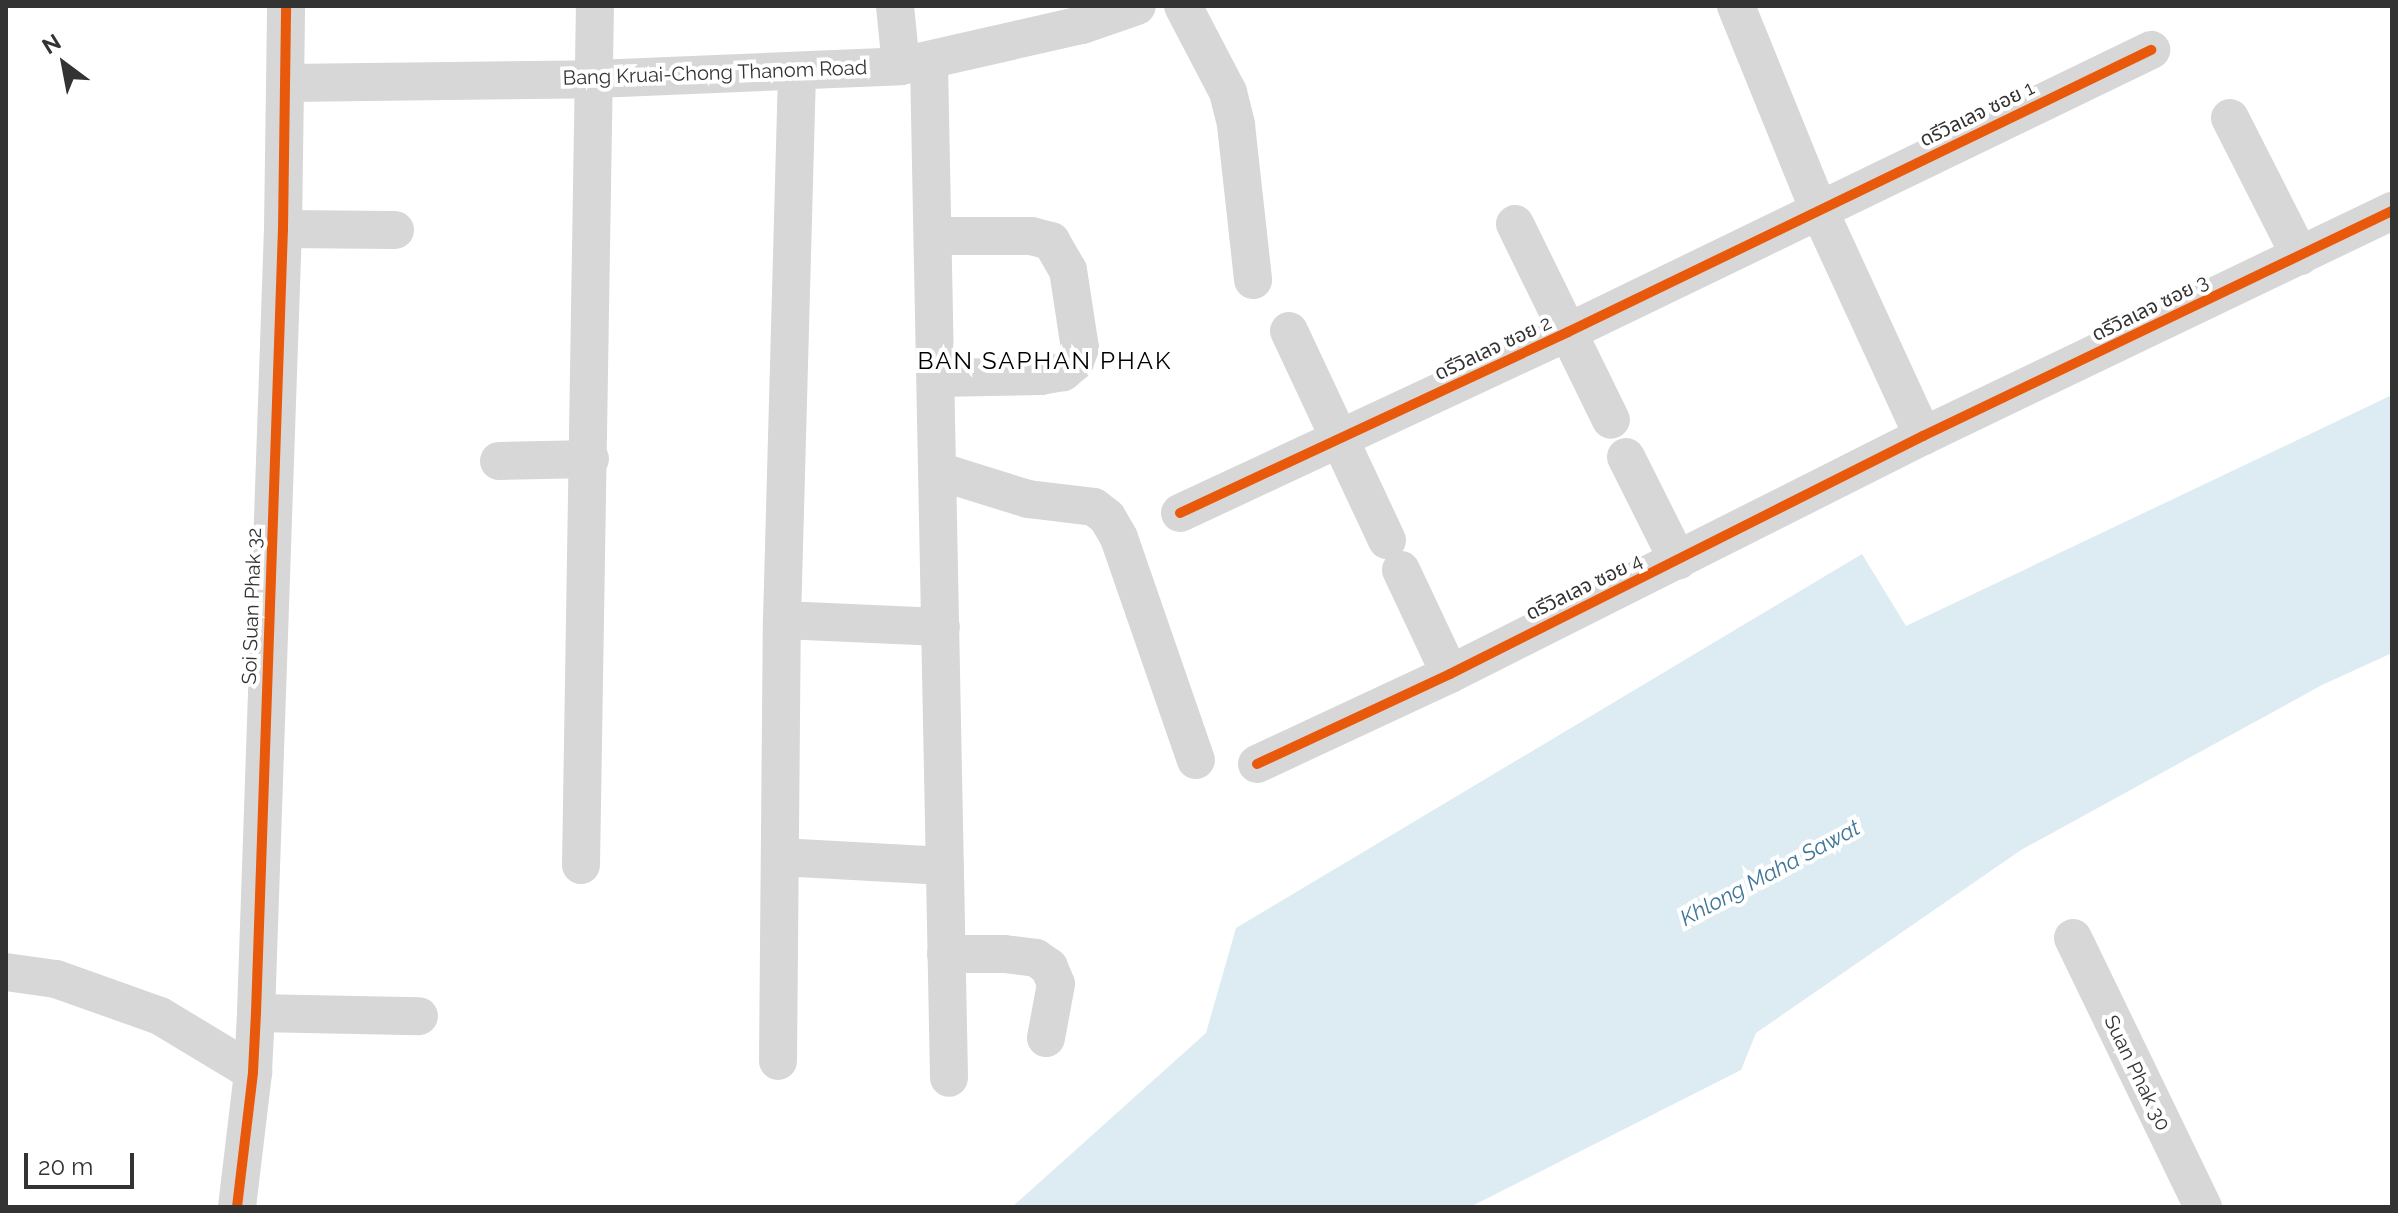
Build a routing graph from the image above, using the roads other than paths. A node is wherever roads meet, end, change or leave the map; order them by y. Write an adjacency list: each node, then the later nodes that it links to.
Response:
1 (286, 6): 11 (street, Soi Suan Phak 32)
2 (595, 6): 10 (street)
3 (895, 6): 8 (street)
4 (1137, 6): 8 (street, Bang Kruai-Chong Thanom Road)
5 (1183, 6): 20 (street)
6 (1736, 6): 13 (street)
7 (2151, 50): 13 (street, ดรีวิลเลจ ซอย 1)
8 (915, 64): 9 (street, Bang Kruai-Chong Thanom Road); 18 (street)
9 (797, 71): 10 (street, Bang Kruai-Chong Thanom Road); 33 (street)
10 (596, 79): 11 (street, Bang Kruai-Chong Thanom Road); 28 (street)
11 (285, 83): 16 (street, Soi Suan Phak 32)
12 (2230, 118): 19 (street)
13 (1819, 210): 22 (street, ดรีวิลเลจ ซอย 2); 25 (street)
14 (2392, 211): 19 (street, ดรีวิลเลจ ซอย 3)
15 (1515, 224): 22 (street)
16 (283, 229): 17 (street); 44 (street, Soi Suan Phak 32)
17 (395, 230)
18 (933, 236): 23 (street); 23 (street)
19 (2300, 256): 25 (street, ดรีวิลเลจ ซอย 3)
20 (1253, 280)
21 (1289, 331): 26 (street)
22 (1568, 332): 24 (street); 26 (street, ดรีวิลเลจ ซอย 2)
23 (936, 378): 30 (street)
24 (1611, 420)
25 (1923, 436): 32 (street, ดรีวิลเลจ ซอย 4)
26 (1341, 439): 31 (street, ดรีวิลเลจ ซอย 2); 35 (street)
27 (1626, 457): 32 (street)
28 (590, 459): 29 (street); 39 (street)
29 (499, 461)
30 (938, 471): 34 (street); 36 (street)
31 (1180, 513)
32 (1678, 561): 35 (street, ดรีวิลเลจ ซอย 4)
33 (782, 620): 34 (street); 38 (street)
34 (941, 627): 40 (street)
35 (1450, 674): 37 (street, ดรีวิลเลจ ซอย 4)
36 (1196, 760)
37 (1257, 764)
38 (780, 857): 40 (street); 47 (street)
39 (581, 865)
40 (945, 866): 42 (street)
41 (2073, 938): 51 (street, Suan Phak 30)
42 (946, 954): 46 (street); 49 (street)
43 (6, 972): 48 (street)
44 (256, 1013): 45 (street); 48 (street, Soi Suan Phak 32)
45 (419, 1016)
46 (1046, 1038)
47 (778, 1061)
48 (253, 1072): 50 (street, Soi Suan Phak 32)
49 (949, 1078)
50 (237, 1207)
51 (2203, 1207)

